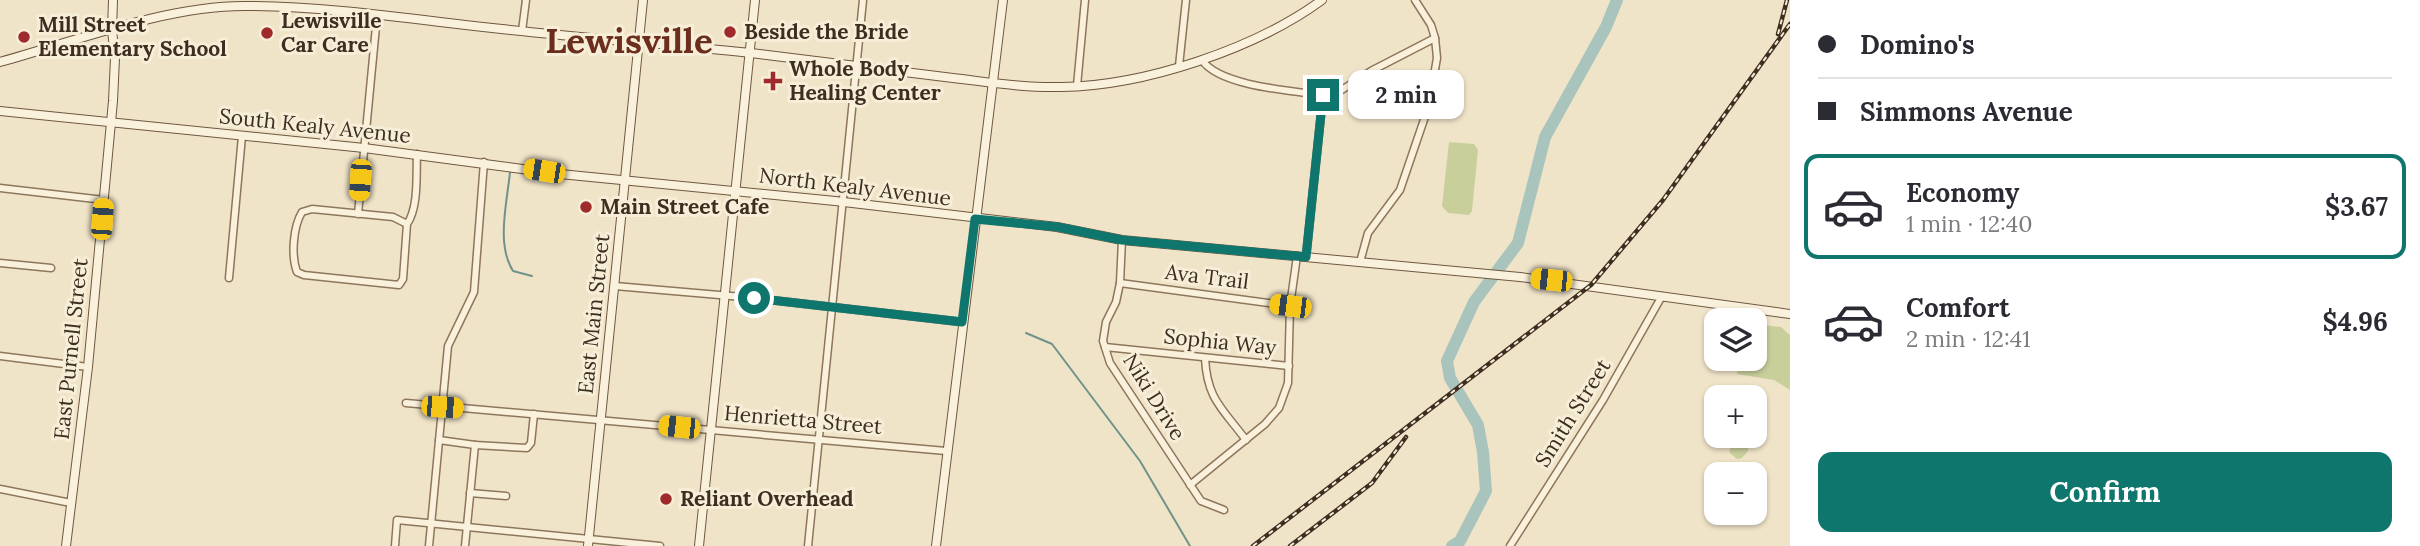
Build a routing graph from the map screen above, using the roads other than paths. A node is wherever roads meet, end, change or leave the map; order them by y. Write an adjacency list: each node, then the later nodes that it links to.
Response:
1 (113, 0): 12 (street, East Purnell Street)
2 (526, 0): 13 (street)
3 (643, 0): 15 (street, East Main Street)
4 (755, 0): 16 (street)
5 (863, 0): 20 (street)
6 (1003, 0): 21 (street)
7 (1085, 0): 22 (street)
8 (1186, 0): 19 (street)
9 (1322, 0): 17 (street)
10 (1415, 0): 14 (street)
11 (377, 16): 12 (street); 13 (street); 27 (street)
12 (112, 30): 18 (street); 25 (street, East Purnell Street)
13 (522, 31): 15 (street)
14 (1435, 38): 23 (street); 40 (street)
15 (639, 44): 16 (street); 30 (street, East Main Street)
16 (749, 53): 20 (street); 32 (street)
17 (1202, 60): 19 (street); 23 (street)
18 (0, 62)
19 (1179, 66): 22 (street)
20 (855, 67): 21 (street); 34 (street)
21 (993, 82): 22 (street); 36 (street)
22 (1077, 86)
23 (1323, 95): 39 (street)
24 (0, 111): 25 (street, South Kealy Avenue)
25 (111, 122): 26 (street, South Kealy Avenue); 33 (street, East Purnell Street)
26 (242, 136): 27 (street, South Kealy Avenue); 43 (street)
27 (364, 148): 28 (street, South Kealy Avenue); 35 (street)
28 (417, 154): 29 (street, South Kealy Avenue); 37 (street)
29 (484, 162): 30 (street, South Kealy Avenue); 58 (street)
30 (625, 181): 32 (street, North Kealy Avenue); 45 (street, East Main Street)
31 (0, 188): 33 (street)
32 (736, 191): 34 (street, North Kealy Avenue); 46 (street)
33 (104, 200): 56 (street, East Purnell Street)
34 (843, 202): 36 (street, North Kealy Avenue); 48 (street)
35 (358, 214): 37 (street); 37 (street)
36 (975, 219): 38 (street, North Kealy Avenue); 51 (street)
37 (407, 224)
38 (1122, 240): 39 (street, North Kealy Avenue); 44 (street, Niki Drive)
39 (1302, 257): 40 (street, North Kealy Avenue); 49 (street)
40 (1360, 262): 47 (street, North Kealy Avenue)
41 (0, 263): 42 (street)
42 (51, 268)
43 (229, 278)
44 (1119, 283): 49 (street, Ava Trail); 52 (street, Niki Drive)
45 (615, 286): 46 (street); 60 (street, East Main Street)
46 (724, 295): 48 (street); 61 (street)
47 (1662, 296): 50 (street, North Kealy Avenue); 84 (street, Smith Street)
48 (832, 306): 51 (street); 62 (street)
49 (1290, 306): 55 (street)
50 (1790, 314)
51 (962, 322): 66 (street)
52 (1105, 347): 54 (street, Sophia Way); 67 (street, Niki Drive)
53 (0, 356): 56 (street)
54 (1205, 358): 55 (street, Sophia Way); 64 (street)
55 (1289, 366): 64 (street)
56 (88, 368): 71 (street, East Purnell Street)
57 (406, 403): 58 (street, Henrietta Street)
58 (442, 407): 59 (street, Henrietta Street); 63 (street)
59 (534, 414): 60 (street, Henrietta Street); 65 (street)
60 (600, 419): 61 (street, Henrietta Street); 75 (street, East Main Street)
61 (710, 430): 62 (street, Henrietta Street); 81 (street)
62 (819, 439): 66 (street, Henrietta Street); 82 (street)
63 (439, 440): 65 (street); 73 (street)
64 (1246, 440): 67 (street)
65 (474, 445): 69 (street)
66 (946, 451): 83 (street)
67 (1190, 485): 72 (street, Niki Drive)
68 (0, 489): 71 (street)
69 (470, 493): 70 (street); 74 (street)
70 (506, 496)
71 (71, 503): 76 (street, East Purnell Street)
72 (1224, 510)
73 (431, 523): 74 (street); 77 (street); 78 (street)
74 (466, 526): 75 (street); 79 (street)
75 (588, 542): 80 (street)
76 (66, 546)
77 (395, 546)
78 (429, 546)
79 (465, 546)
80 (660, 546)
81 (699, 546)
82 (808, 546)
83 (936, 546)
84 (1510, 546)

